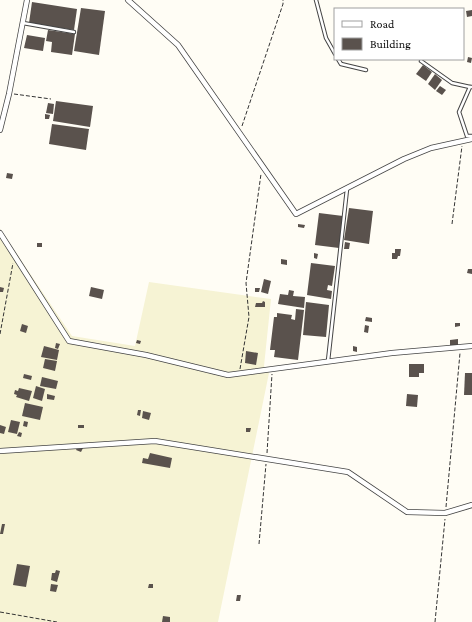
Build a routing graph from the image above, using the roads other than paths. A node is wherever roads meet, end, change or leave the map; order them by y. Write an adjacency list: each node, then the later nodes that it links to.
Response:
1 (27, 0): 4 (street)
2 (128, 0): 13 (street)
3 (316, 0): 6 (lane)
4 (23, 23): 5 (lane); 11 (street)
5 (74, 32)
6 (334, 52)
7 (339, 60): 9 (lane)
8 (421, 61): 10 (lane)
9 (366, 70)
10 (471, 87): 12 (lane)
11 (0, 130)
12 (472, 137): 13 (street)
13 (347, 189): 16 (lane)
14 (0, 233): 16 (street)
15 (472, 346): 16 (street)
16 (328, 361)
17 (0, 451): 18 (street)
18 (472, 505)

